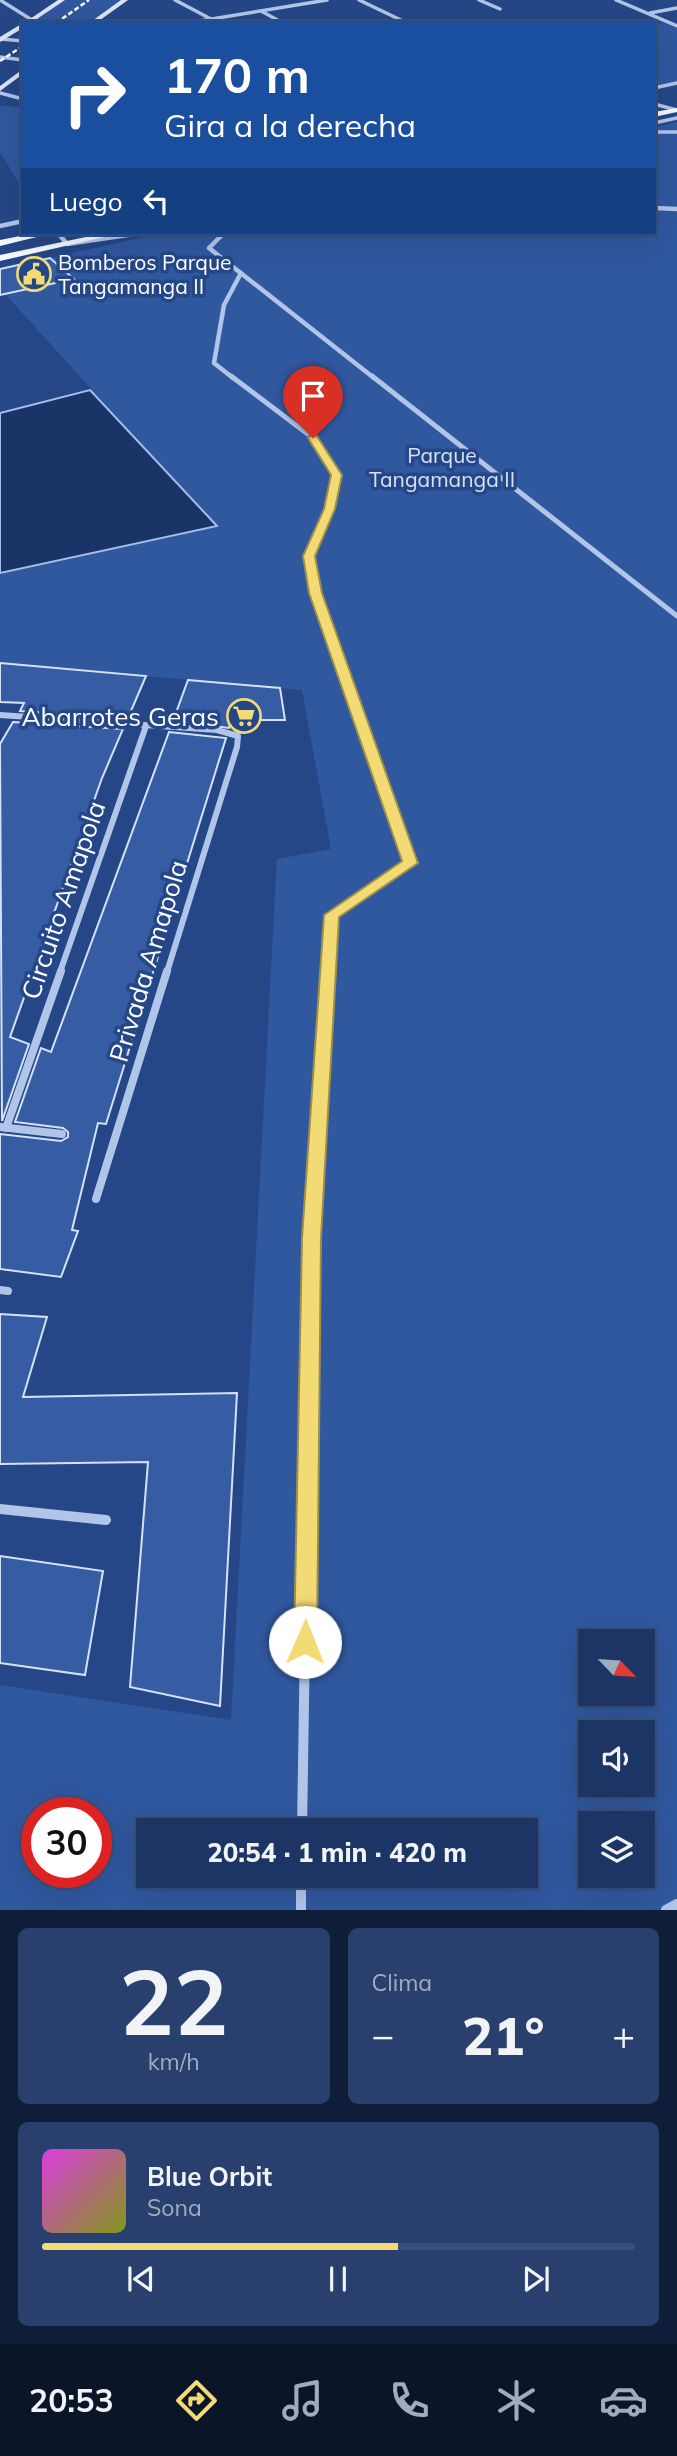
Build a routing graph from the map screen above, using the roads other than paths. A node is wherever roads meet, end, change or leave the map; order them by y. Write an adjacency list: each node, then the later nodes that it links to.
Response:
1 (0, 0): 16 (street)
2 (62, 0): 17 (main road)
3 (125, 0): 18 (main road)
4 (175, 0): 15 (street)
5 (327, 0): 10 (street)
6 (359, 0): 21 (street)
7 (479, 0): 12 (street)
8 (617, 0): 14 (street)
9 (281, 3): 10 (street)
10 (288, 6): 13 (street)
11 (677, 8): 14 (street)
12 (500, 9)
13 (260, 11): 15 (street); 20 (street)
14 (649, 13): 22 (street)
15 (211, 19): 19 (street)
16 (25, 21)
17 (30, 21)
18 (95, 21)
19 (199, 21)
20 (279, 21)
21 (403, 21)
22 (677, 26)
23 (21, 27): 24 (main road)
24 (1, 40): 25 (street)
25 (21, 41)
26 (0, 57): 27 (street)
27 (21, 60)
28 (21, 73): 31 (main road)
29 (677, 83): 30 (street)
30 (656, 88)
31 (0, 91): 32 (street)
32 (21, 98)
33 (677, 99): 34 (main road)
34 (656, 104)
35 (656, 105): 36 (street)
36 (677, 110): 37 (main road)
37 (656, 115)
38 (677, 118): 39 (street)
39 (656, 123)
40 (656, 132): 41 (street)
41 (677, 132)
42 (656, 208): 43 (street)
43 (677, 209)
44 (21, 221): 45 (street)
45 (0, 226)
46 (38, 235): 51 (main road)
47 (60, 235): 52 (street)
48 (108, 235): 52 (main road)
49 (128, 235): 52 (street)
50 (222, 235): 54 (street)
51 (0, 243)
52 (67, 244): 53 (main road)
53 (0, 258)
54 (241, 273): 55 (street); 63 (street)
55 (677, 616)
56 (0, 715): 57 (street)
57 (146, 726): 58 (street, Circuito Amapola); 60 (street, Privada Amapola)
58 (3, 1127): 59 (street, Circuito Amapola)
59 (62, 1134)
60 (96, 1199)
61 (0, 1509): 62 (street)
62 (106, 1520)
63 (302, 1818)
64 (301, 1888): 66 (street)
65 (677, 1904): 67 (street)
66 (301, 1910)
67 (666, 1910)

